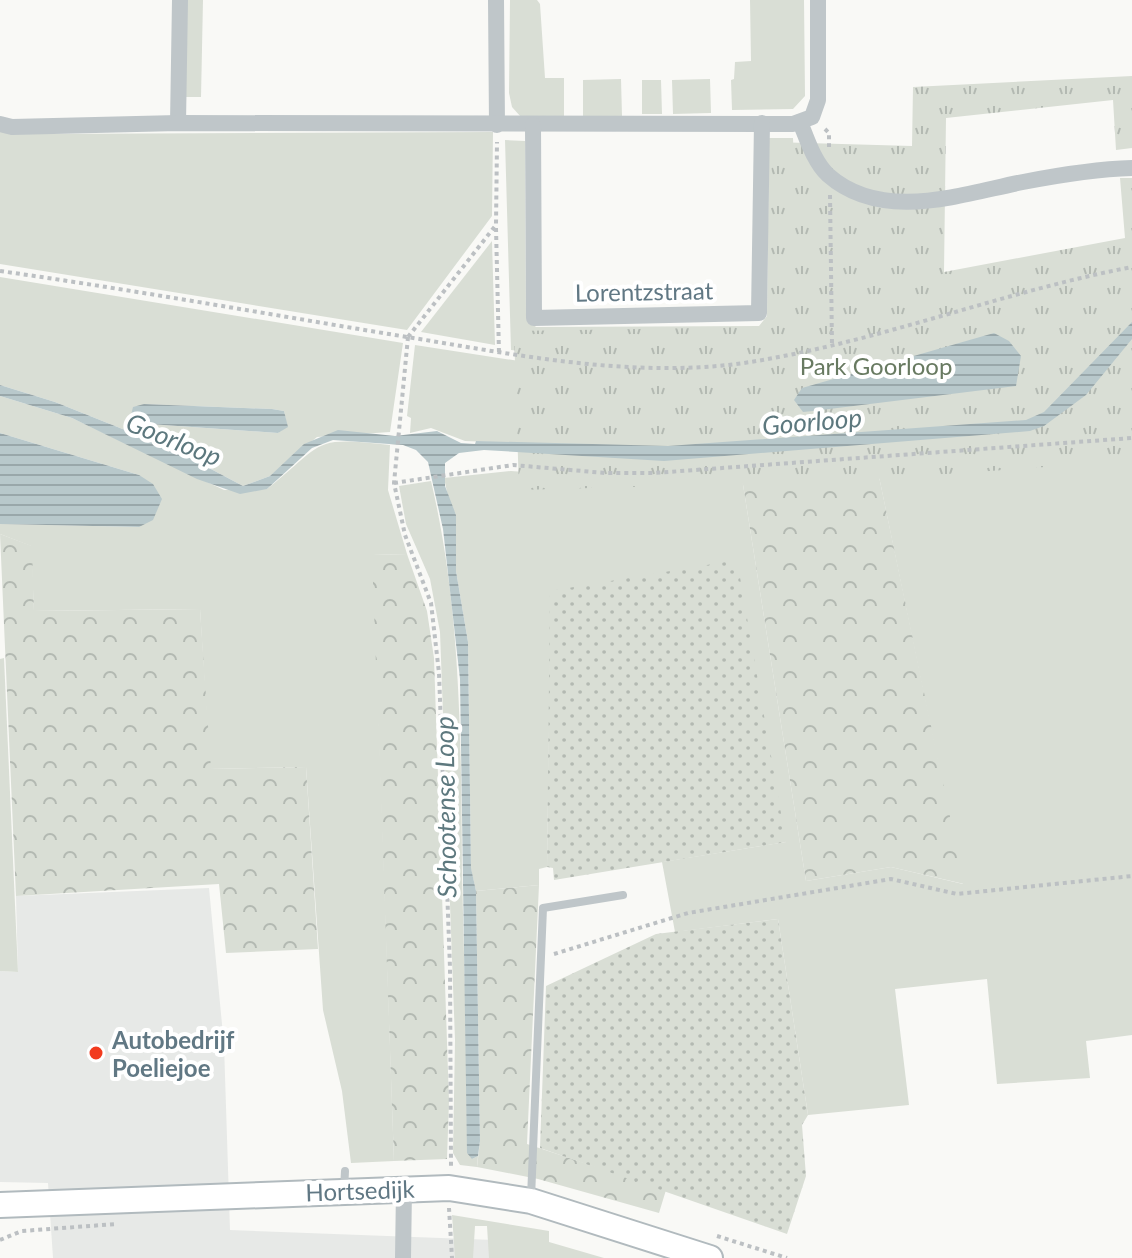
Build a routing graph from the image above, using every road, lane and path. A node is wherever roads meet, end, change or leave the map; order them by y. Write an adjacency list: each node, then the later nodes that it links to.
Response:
1 (180, 0): 5 (street)
2 (496, 0): 8 (street)
3 (818, 0): 4 (street)
4 (806, 119): 6 (street); 11 (street); 11 (path)
5 (178, 123): 7 (street); 8 (street)
6 (762, 123): 9 (street); 9 (street, Lorentzstraat)
7 (0, 124)
8 (497, 125): 9 (street); 12 (path)
9 (533, 125)
10 (1132, 168): 11 (street)
11 (830, 177): 16 (path)
12 (496, 225): 15 (path); 17 (path)
13 (1132, 267): 16 (path)
14 (0, 271): 15 (path)
15 (408, 337): 17 (path); 19 (path)
16 (832, 345): 17 (path)
17 (499, 353)
18 (1132, 438): 19 (path)
19 (394, 483): 25 (path)
20 (1132, 876): 22 (path)
21 (623, 895): 22 (lane)
22 (541, 958): 24 (lane)
23 (404, 1189): 25 (street, Hortsedijk); 26 (street, Hortsedijk); 30 (street)
24 (531, 1201): 25 (street, Hortsedijk); 32 (street, Hortsedijk)
25 (446, 1203): 27 (path, Hortsedijk); 31 (path)
26 (0, 1205)
27 (463, 1211)
28 (129, 1223): 29 (path)
29 (0, 1240)
30 (403, 1258)
31 (452, 1258)
32 (710, 1258)

